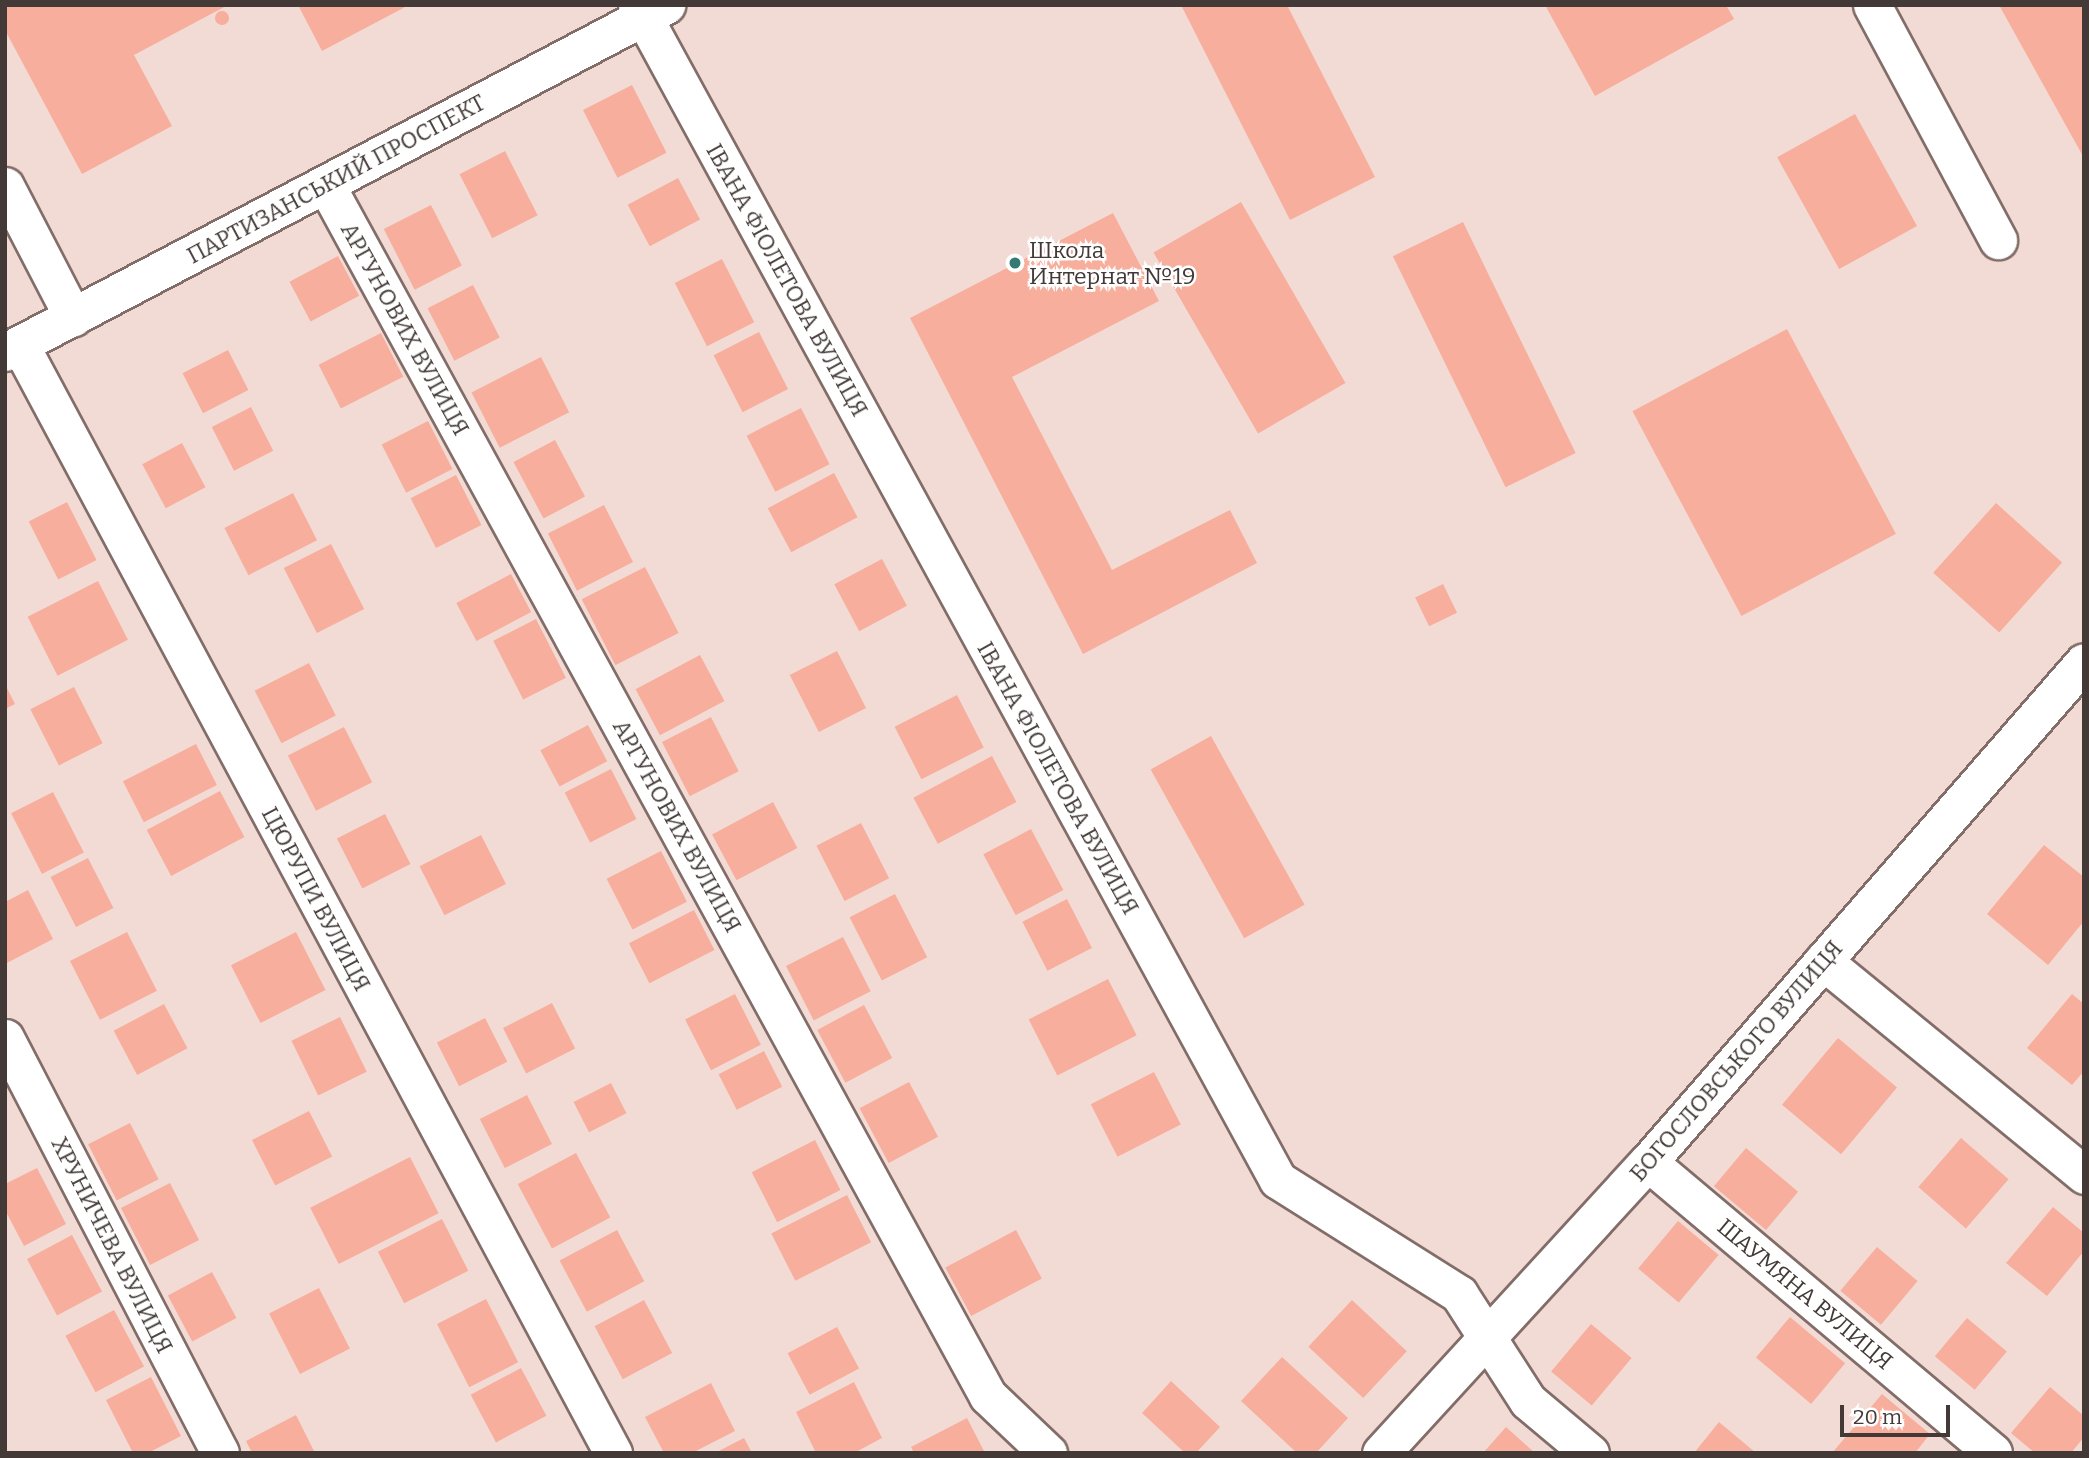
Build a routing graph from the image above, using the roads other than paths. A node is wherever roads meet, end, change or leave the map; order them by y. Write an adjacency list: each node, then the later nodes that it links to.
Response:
1 (1872, 5): 5 (street)
2 (649, 9): 3 (street, ПАРТИЗАНСЬКИЙ ПРОСПЕКТ); 13 (street, ІВАНА ФІОЛЕТОВА ВУЛИЦЯ)
3 (326, 185): 6 (street, ПАРТИЗАНСЬКИЙ ПРОСПЕКТ); 16 (street, АРГУНОВИХ ВУЛИЦЯ)
4 (5, 186): 6 (street)
5 (1998, 240)
6 (73, 317): 7 (street, ПАРТИЗАНСЬКИЙ ПРОСПЕКТ)
7 (12, 349): 15 (street, ЦЮРУПИ ВУЛИЦЯ)
8 (2084, 662): 9 (street, БОГОСЛОВСЬКОГО ВУЛИЦЯ)
9 (1824, 961): 11 (street, БОГОСЛОВСЬКОГО ВУЛИЦЯ); 12 (street)
10 (5, 1038): 14 (street, ХРУНИЧЕВА ВУЛИЦЯ)
11 (1648, 1162): 13 (street, БОГОСЛОВСЬКОГО ВУЛИЦЯ); 19 (street, ШАУМЯНА ВУЛИЦЯ)
12 (2084, 1175)
13 (1488, 1337): 17 (street, БОГОСЛОВСЬКОГО ВУЛИЦЯ); 18 (street, ІВАНА ФІОЛЕТОВА ВУЛИЦЯ)
14 (220, 1453)
15 (613, 1453)
16 (1048, 1453)
17 (1381, 1453)
18 (1590, 1453)
19 (1993, 1453)

